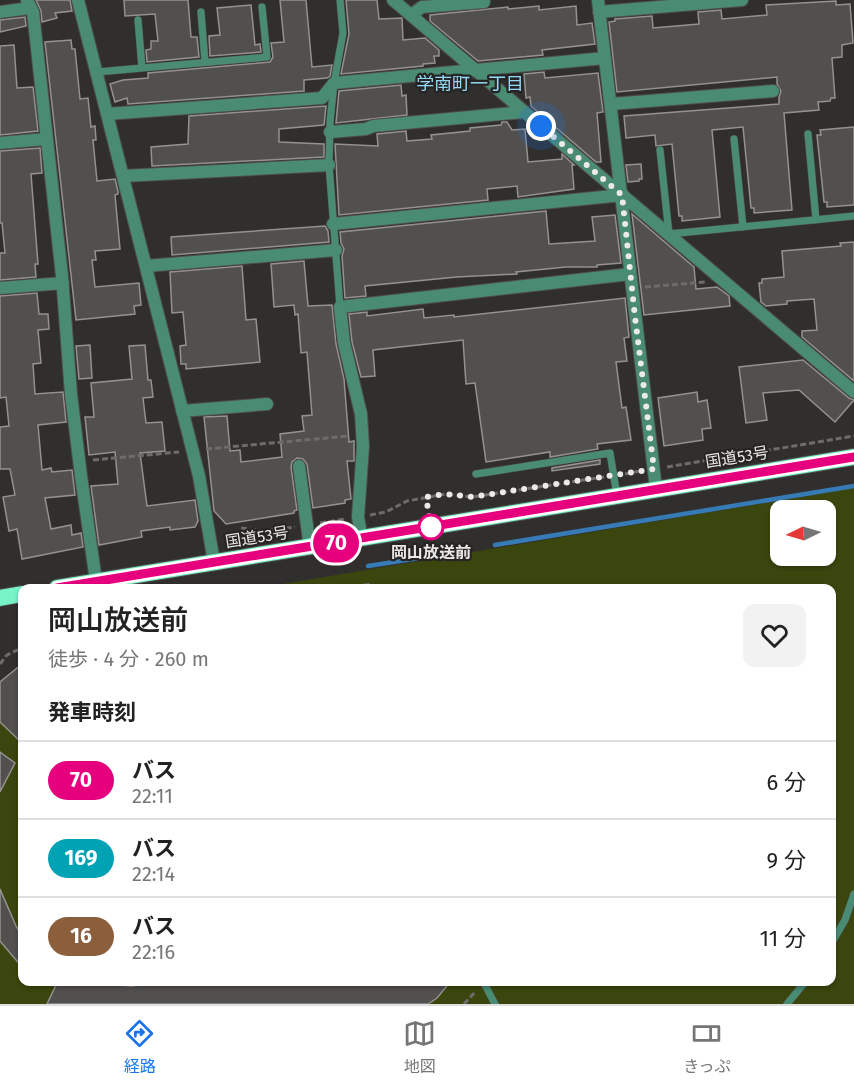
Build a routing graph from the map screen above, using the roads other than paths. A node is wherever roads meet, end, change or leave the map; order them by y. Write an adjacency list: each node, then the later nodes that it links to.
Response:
1 (78, 0): 17 (street)
2 (340, 0): 18 (lane)
3 (393, 0): 11 (street)
4 (742, 0): 7 (street)
5 (484, 2): 11 (street)
6 (29, 4): 9 (street); 25 (street)
7 (598, 6): 13 (street)
8 (262, 7): 14 (lane)
9 (0, 12)
10 (201, 12): 14 (lane)
11 (411, 15): 16 (street)
12 (138, 20): 15 (lane)
13 (605, 58): 16 (street); 20 (street)
14 (205, 62): 15 (lane)
15 (142, 68): 17 (lane)
16 (476, 70): 18 (street); 21 (street)
17 (96, 72): 22 (street)
18 (334, 83): 22 (street); 23 (lane)
19 (773, 91): 20 (street)
20 (611, 104): 31 (street)
21 (524, 112): 23 (street); 31 (street)
22 (107, 114): 30 (street)
23 (330, 132): 29 (lane)
24 (807, 134): 33 (lane)
25 (46, 139): 27 (street); 40 (street)
26 (734, 139): 35 (lane)
27 (0, 143)
28 (660, 150): 36 (lane)
29 (329, 165): 30 (street); 34 (lane)
30 (123, 176): 38 (street)
31 (622, 195): 34 (street); 36 (street); 39 (street)
32 (854, 216): 33 (lane)
33 (816, 220): 35 (lane)
34 (333, 224): 37 (lane)
35 (743, 227): 36 (lane)
36 (669, 234): 43 (street)
37 (336, 250): 38 (street); 42 (lane)
38 (146, 266): 45 (street)
39 (630, 274): 42 (street); 49 (street)
40 (63, 283): 41 (street); 54 (street)
41 (0, 288)
42 (340, 307): 51 (street)
43 (854, 392)
44 (267, 404): 45 (street)
45 (182, 411): 53 (street)
46 (854, 457): 49 (highway, 国道53号)
47 (299, 466): 52 (street)
48 (476, 474): 50 (lane)
49 (656, 489): 50 (highway, 国道53号)
50 (617, 496): 51 (highway, 国道53号)
51 (362, 539): 52 (highway, 国道53号)
52 (310, 548): 53 (highway, 国道53号)
53 (214, 562): 54 (highway, 国道53号)
54 (96, 581): 55 (highway, 国道53号)
55 (79, 584)
56 (18, 595): 57 (highway)
57 (0, 598)
58 (854, 894): 59 (lane)
59 (845, 920): 60 (lane); 61 (lane)
60 (854, 922)
61 (836, 935)
62 (486, 986): 64 (lane)
63 (802, 986): 65 (lane)
64 (495, 1004)
65 (787, 1004)

